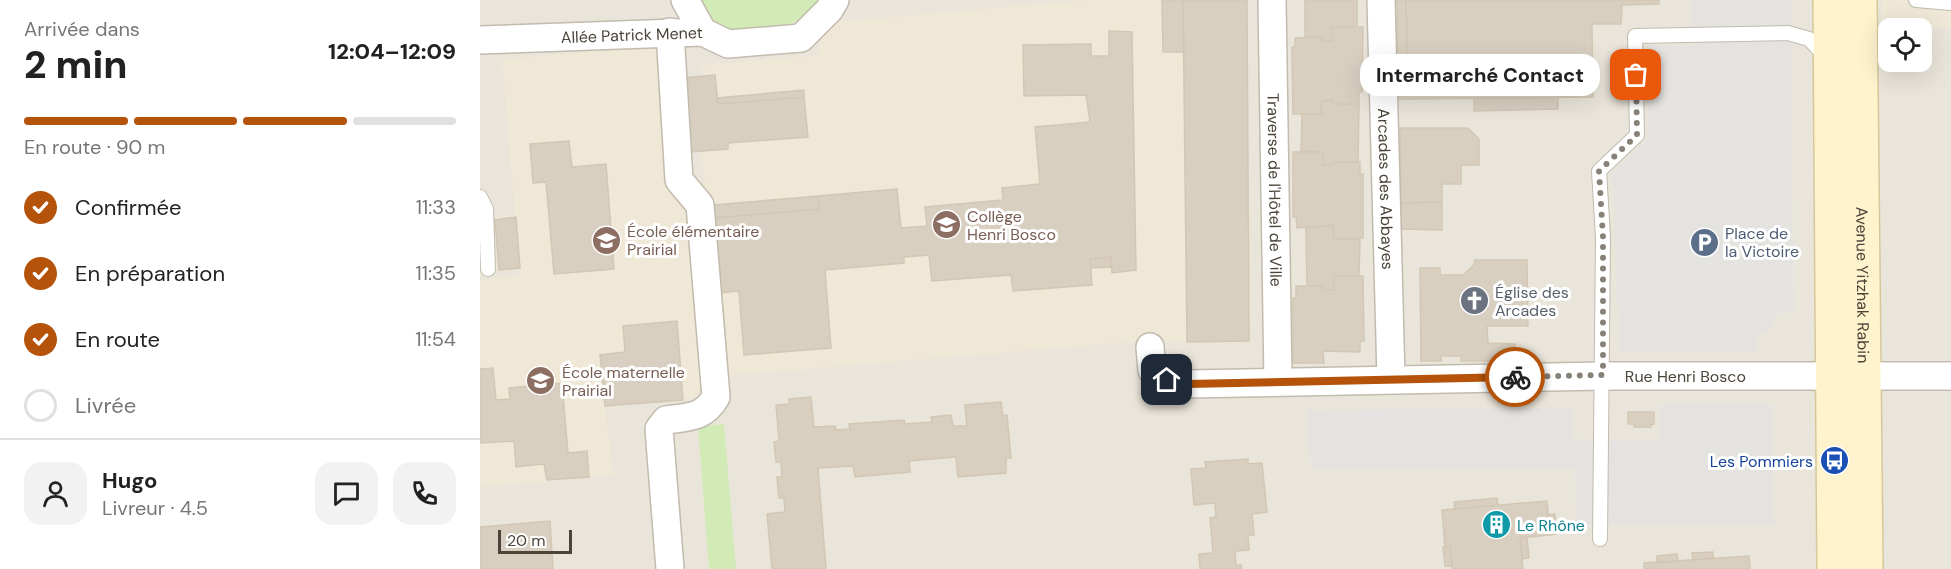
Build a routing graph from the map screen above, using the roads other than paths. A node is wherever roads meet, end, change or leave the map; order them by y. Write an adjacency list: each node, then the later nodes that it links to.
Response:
1 (684, 0): 10 (street)
2 (835, 0): 10 (street, Allée Patrick Menet)
3 (1272, 0): 20 (street, Traverse de l'Hôtel de Ville)
4 (1381, 0): 18 (street, Arcades des Abbayes)
5 (1830, 0): 12 (main road, Avenue Yitzhak Rabin)
6 (1860, 0): 19 (main road, Avenue Yitzhak Rabin)
7 (1916, 0): 8 (lane)
8 (1951, 3)
9 (670, 32): 10 (street, Allée Patrick Menet); 11 (street, Allée Patrick Menet); 22 (street)
10 (703, 32)
11 (480, 40)
12 (1830, 69): 16 (lane); 19 (main road, Avenue Yitzhak Rabin)
13 (480, 197): 14 (lane)
14 (488, 268)
15 (1150, 347): 20 (street, Rue Henri Bosco)
16 (1603, 375): 18 (street, Rue Henri Bosco); 19 (street, Rue Henri Bosco); 21 (lane)
17 (1951, 376): 19 (street, Rue Henri Bosco)
18 (1391, 378): 20 (street, Rue Henri Bosco)
19 (1849, 378): 23 (main road, Avenue Yitzhak Rabin); 24 (main road, Avenue Yitzhak Rabin)
20 (1278, 381)
21 (1600, 539)
22 (670, 569)
23 (1834, 569)
24 (1866, 569)

